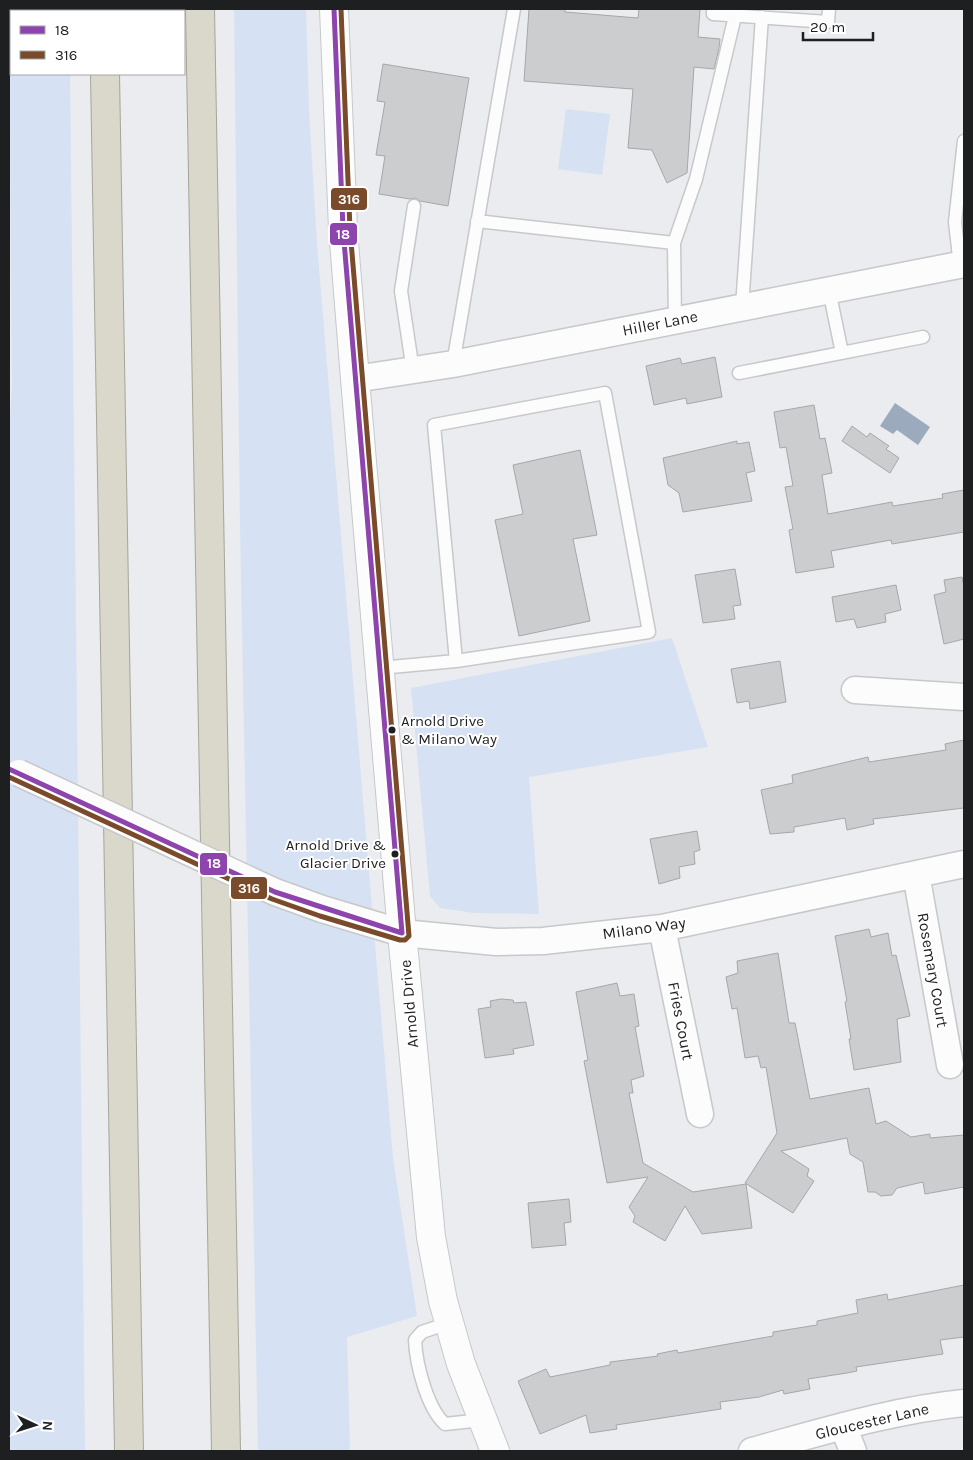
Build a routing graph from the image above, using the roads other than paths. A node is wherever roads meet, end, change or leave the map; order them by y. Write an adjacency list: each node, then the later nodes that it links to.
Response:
1 (200, 9): 39 (highway)
2 (334, 9): 22 (street, Arnold Drive)
3 (514, 9): 11 (lane)
4 (713, 9): 6 (lane)
5 (829, 9): 7 (lane)
6 (735, 16): 7 (lane); 12 (lane)
7 (762, 17): 15 (lane)
8 (105, 75): 38 (highway)
9 (964, 141): 13 (lane)
10 (414, 206): 20 (lane)
11 (478, 221): 12 (lane); 19 (lane)
12 (674, 243): 16 (lane)
13 (962, 264): 14 (street, Hiller Lane)
14 (829, 290): 15 (street, Hiller Lane); 18 (lane)
15 (742, 307): 16 (street, Hiller Lane)
16 (676, 320): 19 (street, Hiller Lane)
17 (923, 338): 18 (lane)
18 (842, 353): 21 (lane)
19 (453, 364): 20 (street, Hiller Lane)
20 (413, 371): 22 (street, Hiller Lane)
21 (739, 373)
22 (355, 379): 24 (street, Arnold Drive)
23 (456, 661): 23 (lane); 24 (lane)
24 (380, 668): 31 (street, Arnold Drive)
25 (855, 690): 26 (street)
26 (964, 697)
27 (14, 771): 31 (street, Milano Way, bridge)
28 (964, 864): 29 (street, Milano Way)
29 (916, 874): 30 (street, Milano Way); 32 (street, Rosemary Court)
30 (662, 928): 31 (street, Milano Way); 33 (street, Fries Court)
31 (402, 933): 34 (street, Arnold Drive)
32 (950, 1066)
33 (700, 1114)
34 (449, 1323): 36 (street, Arnold Drive); 36 (lane)
35 (964, 1403): 37 (street, Gloucester Lane)
36 (482, 1420): 40 (street, Arnold Drive)
37 (843, 1426): 41 (street, Gloucester Lane); 42 (street)
38 (129, 1451)
39 (226, 1451)
40 (495, 1451)
41 (752, 1451)
42 (853, 1451)

